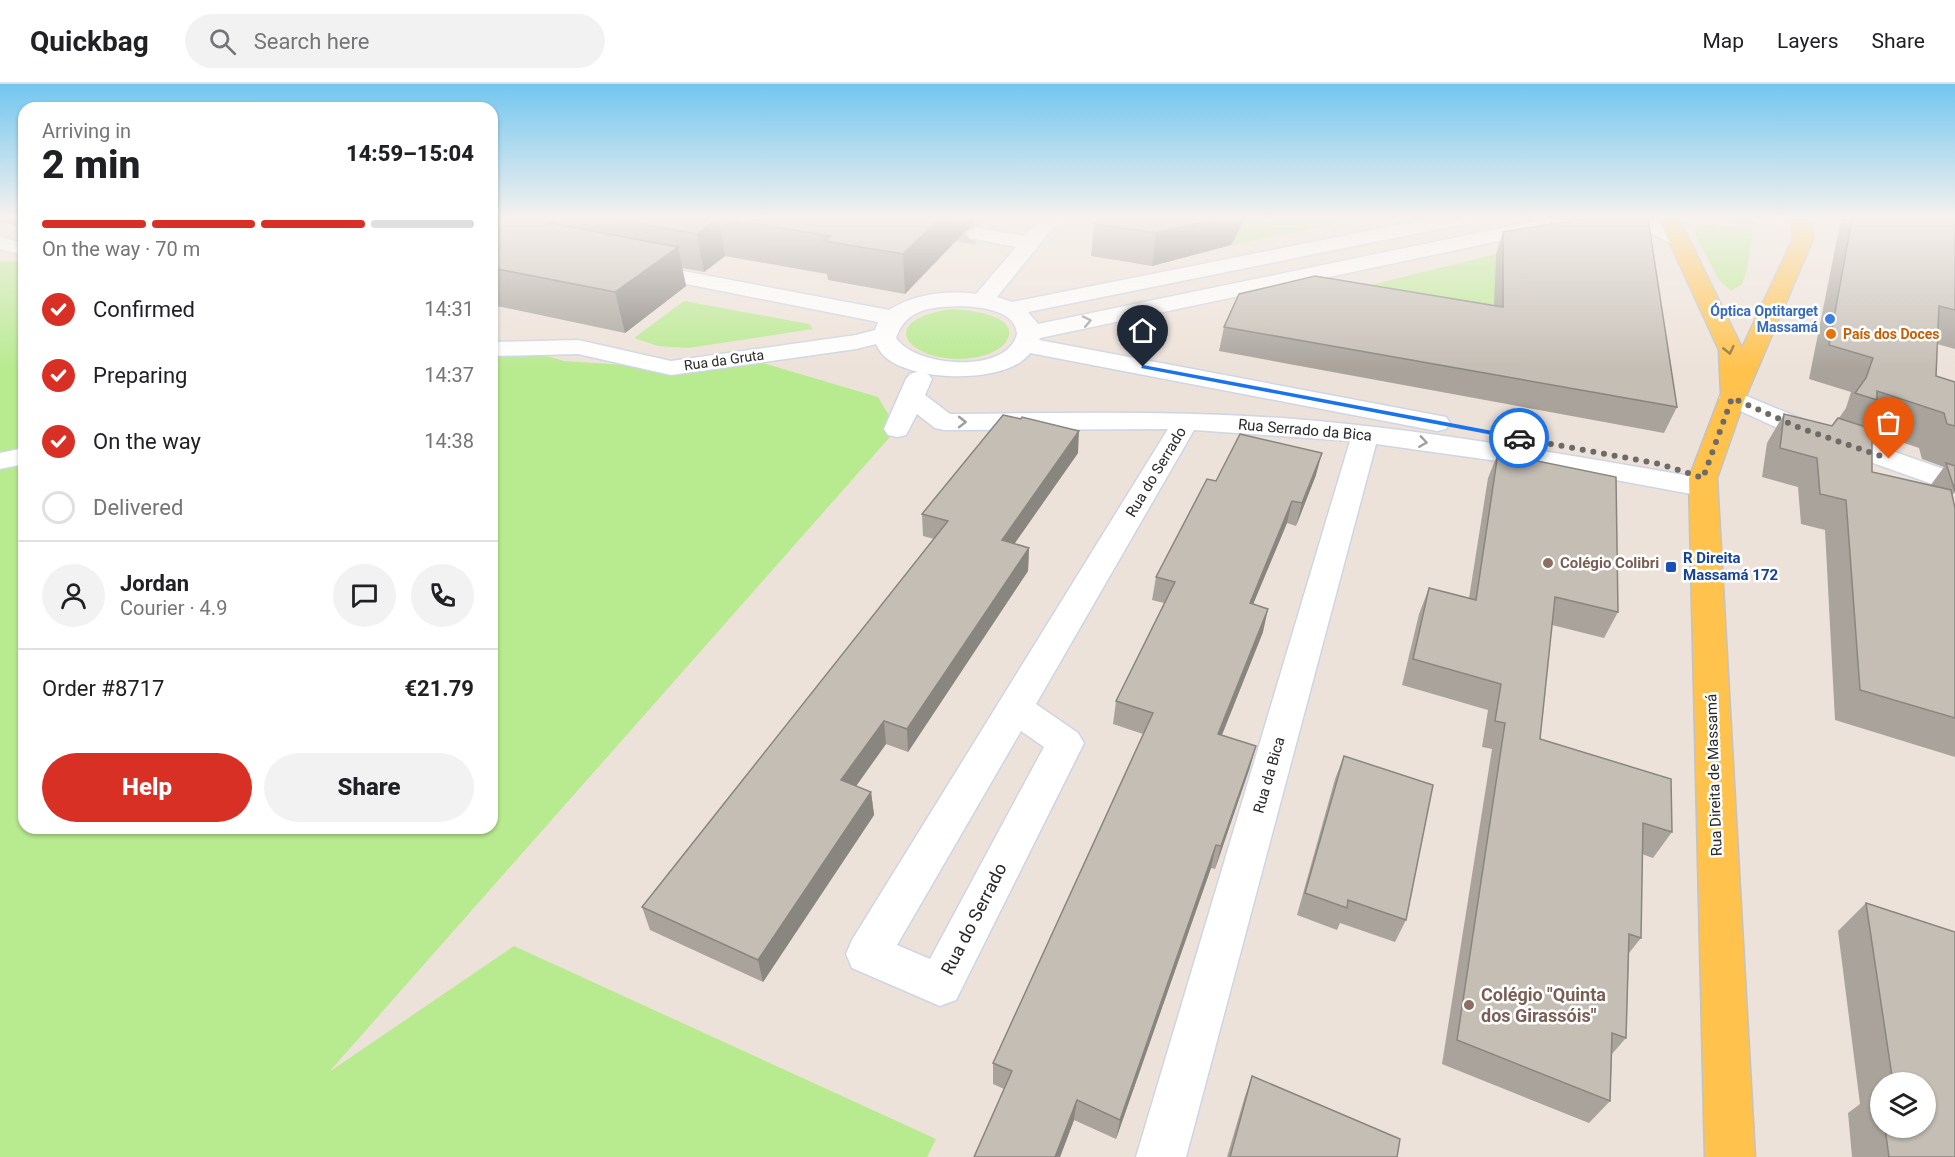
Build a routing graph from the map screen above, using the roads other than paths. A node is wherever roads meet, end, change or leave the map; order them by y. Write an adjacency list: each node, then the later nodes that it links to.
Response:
1 (636, 269): 9 (street)
2 (1008, 269): 7 (street)
3 (1209, 269): 8 (street)
4 (1347, 269): 11 (street, one-way to 4)
5 (1693, 269): 16 (main road, Rua Direita de Massamá, one-way to 16)
6 (1790, 269): 16 (main road, Rua Direita de Massamá)
7 (982, 301): 8 (street, Rua da Gruta); 9 (street, Rua da Gruta)
8 (1010, 309): 11 (street)
9 (889, 326): 12 (street, Rua da Gruta); 14 (street)
10 (498, 327): 12 (street)
11 (1028, 339): 14 (street); 17 (street, Rua Serrado da Bica)
12 (578, 347): 13 (street, Rua da Gruta)
13 (498, 349)
14 (925, 366): 15 (street)
15 (911, 397): 18 (street, one-way to 18); 19 (street)
16 (1732, 398): 23 (main road, Rua Direita de Massamá); 24 (street)
17 (1404, 417): 20 (street); 23 (street, Rua Serrado da Bica)
18 (1183, 427): 20 (street, Rua Serrado da Bica); 25 (street, Rua do Serrado)
19 (897, 429)
20 (1363, 444): 23 (street, Rua Serrado da Bica, one-way to 23); 26 (street, Rua da Bica)
21 (18, 457): 22 (street)
22 (0, 461)
23 (1702, 482): 27 (main road, Rua Direita de Massamá)
24 (1955, 483)
25 (1015, 708): 25 (street, Rua do Serrado)
26 (1161, 1157)
27 (1730, 1157)

